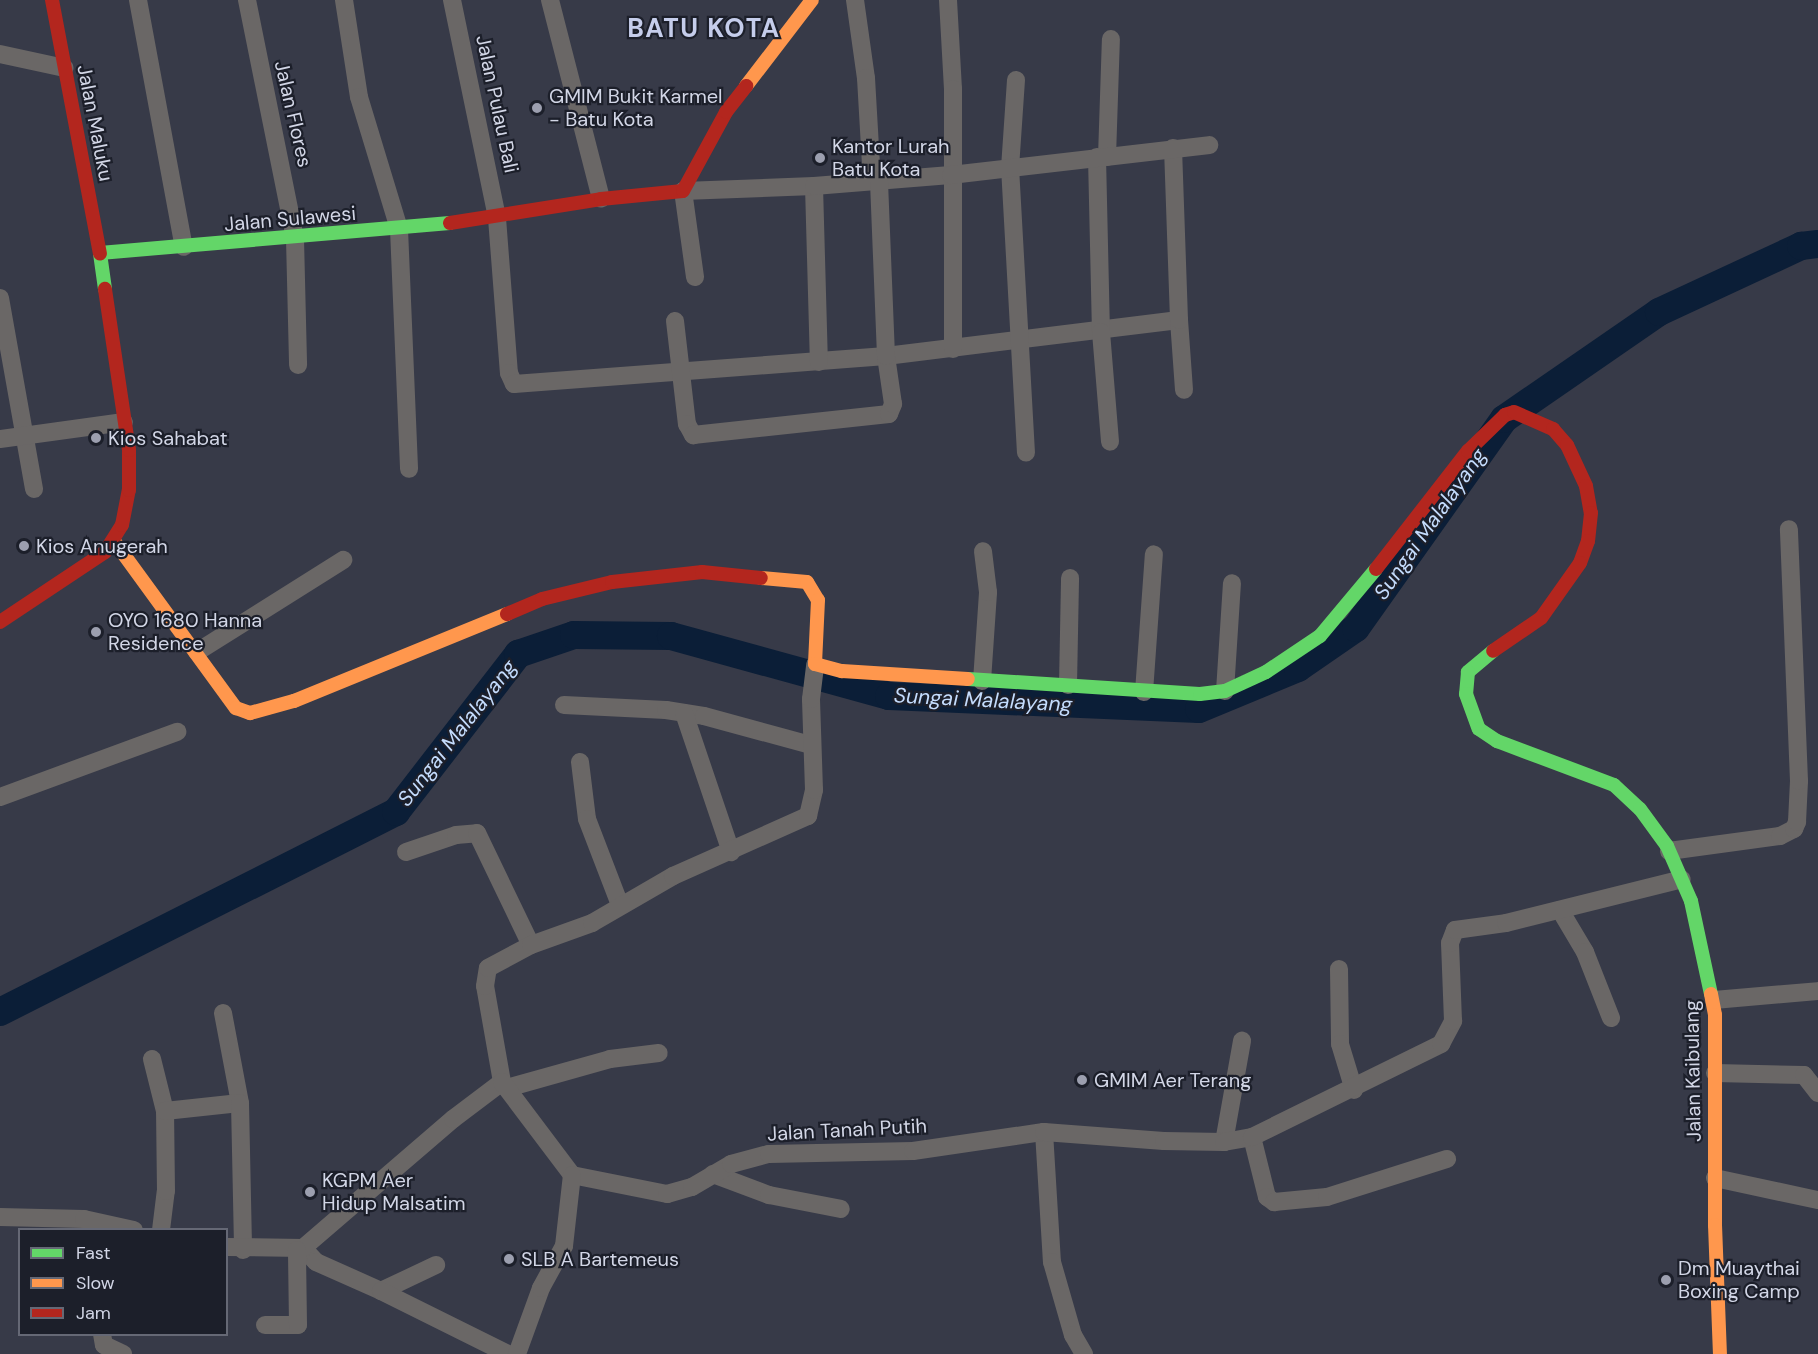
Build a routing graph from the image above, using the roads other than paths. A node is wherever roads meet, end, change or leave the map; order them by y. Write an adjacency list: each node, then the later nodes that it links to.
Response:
1 (52, 0): 12 (street, Jalan Maluku)
2 (138, 0): 26 (street)
3 (247, 0): 25 (street, Jalan Flores)
4 (344, 0): 24 (street)
5 (452, 0): 23 (street, Jalan Pulau Bali)
6 (550, 0): 22 (street)
7 (812, 0): 21 (street)
8 (855, 0): 19 (street)
9 (948, 0): 18 (street)
10 (1111, 39): 16 (street)
11 (0, 54): 12 (street)
12 (65, 68): 27 (street, Jalan Maluku)
13 (1016, 80): 17 (street)
14 (1209, 145): 15 (street)
15 (1173, 148): 16 (street); 30 (street)
16 (1102, 157): 17 (street); 32 (street)
17 (1010, 167): 18 (street); 33 (street)
18 (951, 175): 19 (street); 34 (street)
19 (875, 181): 20 (street); 35 (street)
20 (814, 186): 21 (street); 36 (street)
21 (683, 191): 22 (street, Jalan Sulawesi); 28 (street)
22 (601, 199): 23 (street, Jalan Sulawesi)
23 (497, 218): 24 (street, Jalan Sulawesi); 38 (street, Jalan Pulau Bali)
24 (399, 229): 25 (street, Jalan Sulawesi); 45 (street)
25 (295, 239): 26 (street, Jalan Sulawesi); 37 (street, Jalan Flores)
26 (184, 247): 27 (street, Jalan Sulawesi)
27 (100, 253): 40 (street)
28 (695, 277)
29 (0, 298): 41 (street)
30 (1179, 320): 32 (street); 39 (street)
31 (675, 321): 38 (street)
32 (1101, 332): 33 (street); 43 (street)
33 (1021, 342): 34 (street); 44 (street)
34 (953, 350): 35 (street)
35 (886, 356): 36 (street); 38 (street)
36 (819, 362): 38 (street)
37 (298, 365)
38 (681, 372)
39 (1184, 390)
40 (124, 422): 41 (street); 48 (street)
41 (25, 438): 42 (street); 46 (street)
42 (0, 439)
43 (1110, 442)
44 (1026, 453)
45 (409, 469)
46 (34, 489)
47 (1789, 529): 67 (street)
48 (114, 541): 54 (street); 55 (street)
49 (983, 551): 57 (street)
50 (1154, 554): 60 (street)
51 (343, 560): 55 (street)
52 (1070, 578): 58 (street)
53 (1232, 583): 59 (street)
54 (0, 622)
55 (197, 652): 56 (street)
56 (814, 667): 57 (street); 64 (street)
57 (982, 681): 58 (street)
58 (1068, 686): 60 (street)
59 (1225, 691): 60 (street); 67 (street, Jalan Kaibulang)
60 (1144, 692)
61 (564, 705): 62 (street)
62 (684, 713): 64 (street); 69 (street)
63 (177, 732): 66 (street)
64 (811, 745): 69 (street)
65 (580, 762): 71 (street)
66 (0, 797)
67 (1670, 851): 70 (street, Jalan Kaibulang)
68 (406, 852): 73 (street)
69 (731, 852): 71 (street)
70 (1682, 879): 72 (street); 76 (street, Jalan Kaibulang)
71 (620, 905): 73 (street)
72 (1560, 910): 78 (street); 85 (street, Jalan Tanah Putih)
73 (531, 945): 84 (street)
74 (1339, 969): 85 (street)
75 (1818, 991): 76 (street)
76 (1714, 1000): 82 (street, Jalan Kaibulang)
77 (223, 1013): 87 (street)
78 (1611, 1018)
79 (1242, 1041): 91 (street)
80 (659, 1053): 84 (street)
81 (152, 1059): 88 (street)
82 (1715, 1073): 83 (street); 95 (street, Jalan Kaibulang)
83 (1811, 1075): 86 (street)
84 (505, 1085): 94 (street); 103 (street)
85 (1354, 1090): 90 (street, Jalan Tanah Putih)
86 (1818, 1093)
87 (240, 1103): 88 (street); 102 (street)
88 (165, 1111): 101 (street)
89 (1044, 1132): 91 (street, Jalan Tanah Putih); 93 (street, Jalan Tanah Putih); 111 (street)
90 (1252, 1137): 91 (street, Jalan Tanah Putih); 92 (street)
91 (1224, 1142)
92 (1447, 1159)
93 (713, 1174): 94 (street, Jalan Tanah Putih); 97 (street)
94 (572, 1175): 110 (street)
95 (1715, 1178): 96 (street); 112 (street, Jalan Kaibulang)
96 (1818, 1200)
97 (841, 1209)
98 (0, 1217): 99 (street)
99 (54, 1223): 100 (street)
100 (111, 1228)
101 (161, 1228)
102 (235, 1249): 103 (street)
103 (300, 1249): 105 (street); 106 (street)
104 (436, 1265): 105 (street)
105 (381, 1291): 109 (street)
106 (265, 1325)
107 (102, 1336): 108 (street)
108 (123, 1354)
109 (508, 1354)
110 (517, 1354)
111 (1083, 1354)
112 (1720, 1354)

